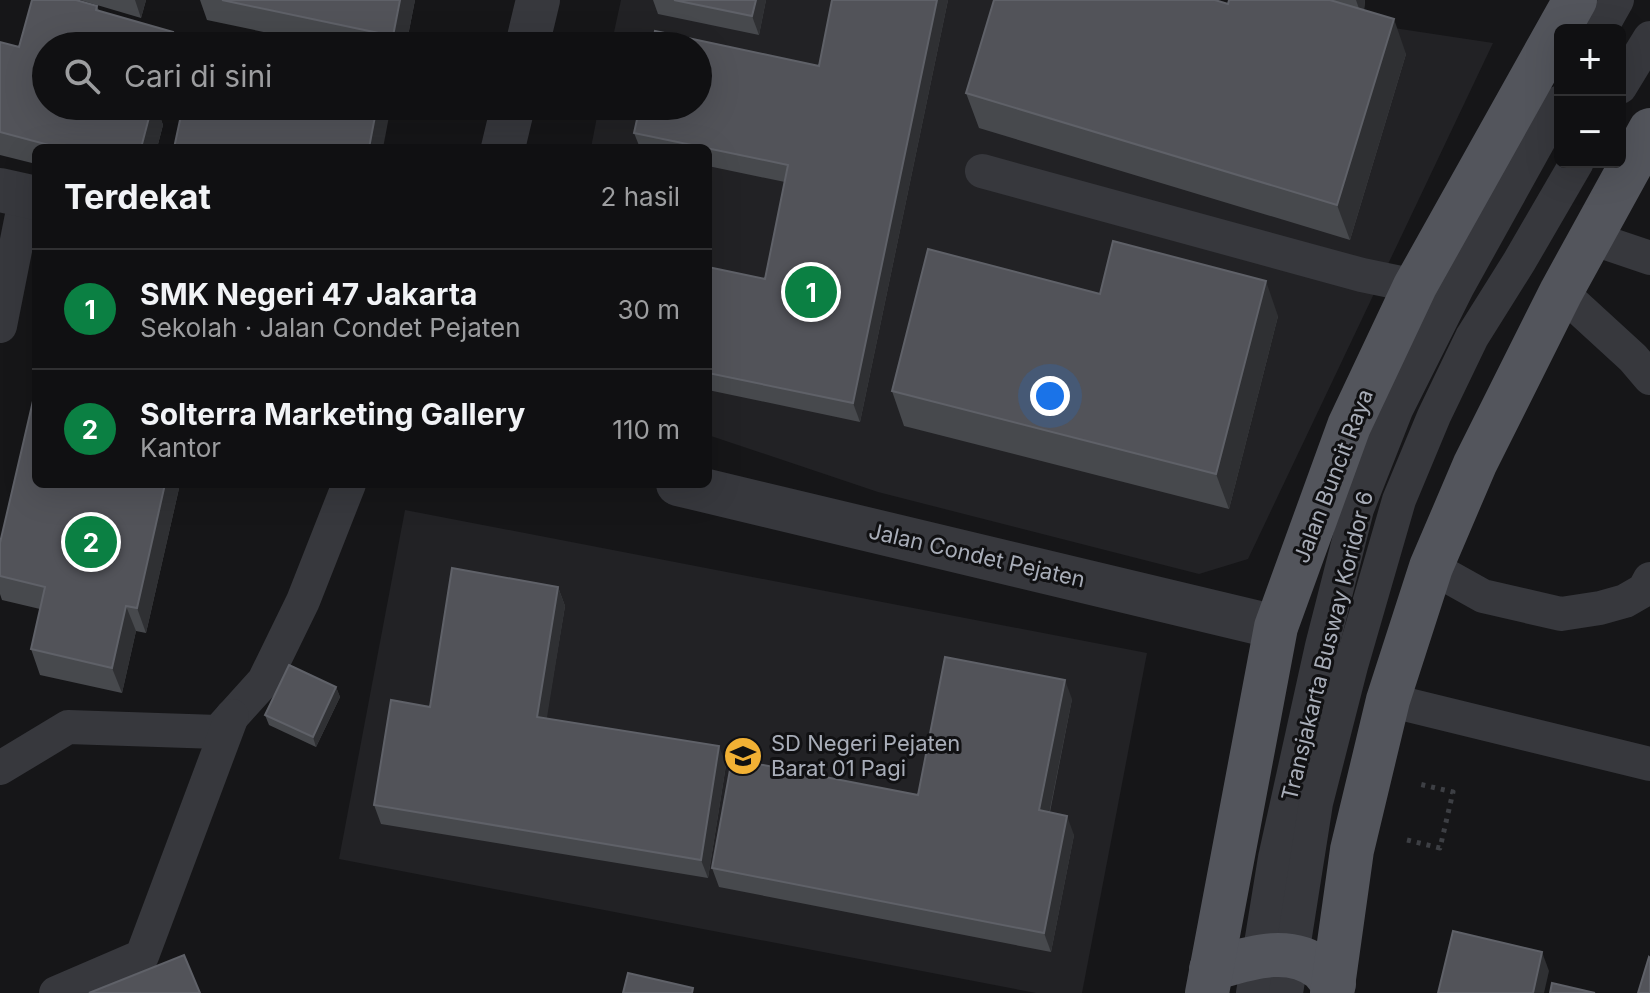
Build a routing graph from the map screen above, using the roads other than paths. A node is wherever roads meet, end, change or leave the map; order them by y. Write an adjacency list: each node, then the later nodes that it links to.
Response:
1 (538, 0): 5 (street)
2 (1575, 0): 17 (main road, Jalan Buncit Raya)
3 (1617, 0): 4 (lane)
4 (1603, 24)
5 (530, 32)
6 (1650, 38): 7 (lane)
7 (1626, 77)
8 (1554, 113): 30 (lane, Transjakarta Busway Koridor 6)
9 (510, 120): 11 (street)
10 (1650, 130): 15 (main road)
11 (504, 144)
12 (1574, 168): 30 (lane, Transjakarta Busway Koridor 6)
13 (982, 171): 17 (lane)
14 (21, 194): 19 (lane)
15 (1591, 238): 16 (lane); 18 (main road)
16 (1650, 258)
17 (1415, 286): 25 (main road, Jalan Buncit Raya)
18 (1561, 292): 20 (lane); 23 (main road)
19 (0, 326)
20 (1650, 378)
21 (347, 488): 27 (lane)
22 (695, 488): 25 (street, Jalan Condet Pejaten)
23 (1431, 567): 24 (lane); 26 (main road)
24 (1650, 579)
25 (1276, 627): 31 (main road, Jalan Buncit Raya)
26 (1388, 700): 28 (lane); 32 (main road)
27 (232, 716): 29 (lane); 33 (lane)
28 (1650, 764)
29 (0, 768)
30 (1272, 974): 31 (main road); 32 (main road)
31 (1209, 981)
32 (1333, 988)
33 (56, 993)

